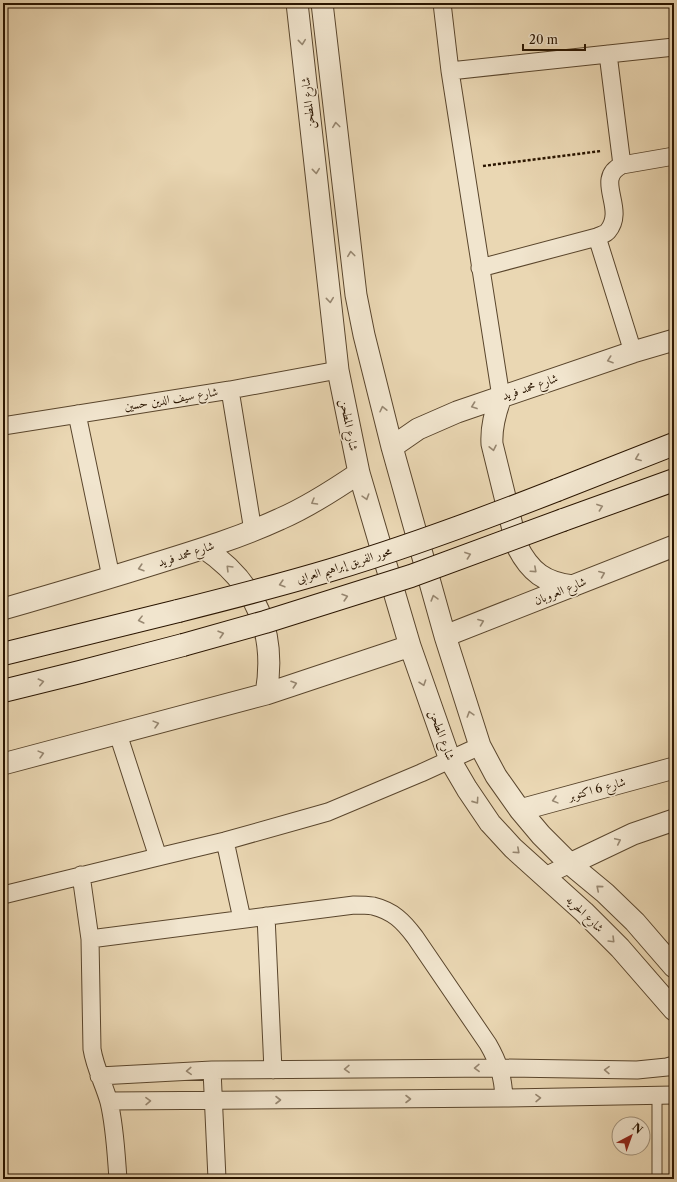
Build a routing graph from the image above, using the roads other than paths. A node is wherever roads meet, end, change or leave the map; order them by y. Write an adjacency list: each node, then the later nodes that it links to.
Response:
1 (297, 3): 13 (street, شارع المطحن, one-way to 13)
2 (322, 3): 19 (street, شارع المطحن, one-way to 2)
3 (442, 3): 6 (street)
4 (674, 47): 5 (street)
5 (608, 54): 6 (street); 8 (street)
6 (450, 71): 10 (street)
7 (674, 156): 8 (street)
8 (621, 157): 9 (street)
9 (598, 237): 10 (street); 12 (street)
10 (480, 268): 15 (street)
11 (674, 340): 12 (street, شارع محمد فريد)
12 (633, 352): 15 (street, شارع محمد فريد, one-way to 15)
13 (338, 370): 14 (street, شارع سيف الدين حسين); 20 (street, شارع المطحن)
14 (230, 390): 16 (street, شارع سيف الدين حسين); 22 (street)
15 (501, 397): 19 (street, شارع محمد فريد, one-way to 19); 26 (street, one-way to 26)
16 (77, 414): 17 (street, شارع سيف الدين حسين); 25 (street)
17 (3, 426)
18 (674, 444): 30 (main road, محور الفريق إبراهيم العرابى, one-way to 30, bridge)
19 (392, 447): 28 (street, شارع المطحن, one-way to 19)
20 (359, 473): 22 (street, شارع محمد فريد, one-way to 22); 29 (street, شارع المطحن, one-way to 29)
21 (674, 480): 31 (main road, one-way to 21, bridge)
22 (253, 531): 24 (street, شارع محمد فريد)
23 (674, 546): 26 (street, شارع العروبان, one-way to 23)
24 (204, 548): 25 (street, شارع محمد فريد, one-way to 25); 32 (street, one-way to 24)
25 (111, 577): 27 (street, شارع محمد فريد)
26 (573, 586): 28 (street, شارع العروبان, one-way to 26)
27 (3, 609)
28 (445, 636): 34 (street, شارع المطحن, one-way to 28)
29 (410, 646): 32 (street, one-way to 29); 35 (street, شارع المطحن, one-way to 35)
30 (3, 654)
31 (3, 691)
32 (266, 694): 33 (street, one-way to 32)
33 (118, 734): 36 (street, one-way to 33); 42 (street)
34 (480, 746): 35 (street); 38 (street, شارع المطحن)
35 (450, 760): 40 (street, شارع المطحن, one-way to 40); 41 (street)
36 (3, 764)
37 (674, 768): 38 (street, شارع 6 اكتوبر, one-way to 38)
38 (520, 810): 43 (street)
39 (674, 820): 43 (street, one-way to 39)
40 (490, 823): 45 (street, شارع الحريه, one-way to 45)
41 (225, 841): 42 (street); 48 (street)
42 (158, 856): 44 (street)
43 (570, 864): 45 (street); 50 (street, one-way to 43)
44 (81, 875): 46 (street); 49 (street)
45 (546, 876): 51 (street, شارع الحريه, one-way to 51)
46 (3, 895)
47 (266, 916): 48 (street); 53 (street); 56 (street)
48 (242, 919): 49 (street)
49 (90, 939): 58 (street)
50 (674, 967)
51 (674, 1010)
52 (674, 1065): 54 (street)
53 (500, 1068): 56 (street, one-way to 56); 57 (street, one-way to 53); 62 (street)
54 (655, 1069): 57 (street); 61 (street)
55 (212, 1070): 56 (street); 58 (street, one-way to 58); 63 (street)
56 (273, 1070)
57 (637, 1070): 60 (street)
58 (99, 1076): 64 (street)
59 (674, 1095): 61 (street)
60 (637, 1096): 61 (street); 62 (street, one-way to 60)
61 (657, 1096): 67 (lane)
62 (504, 1098): 63 (street, one-way to 62)
63 (213, 1100): 64 (street, one-way to 63); 66 (street)
64 (109, 1101): 65 (street)
65 (118, 1179)
66 (217, 1179)
67 (657, 1179)

